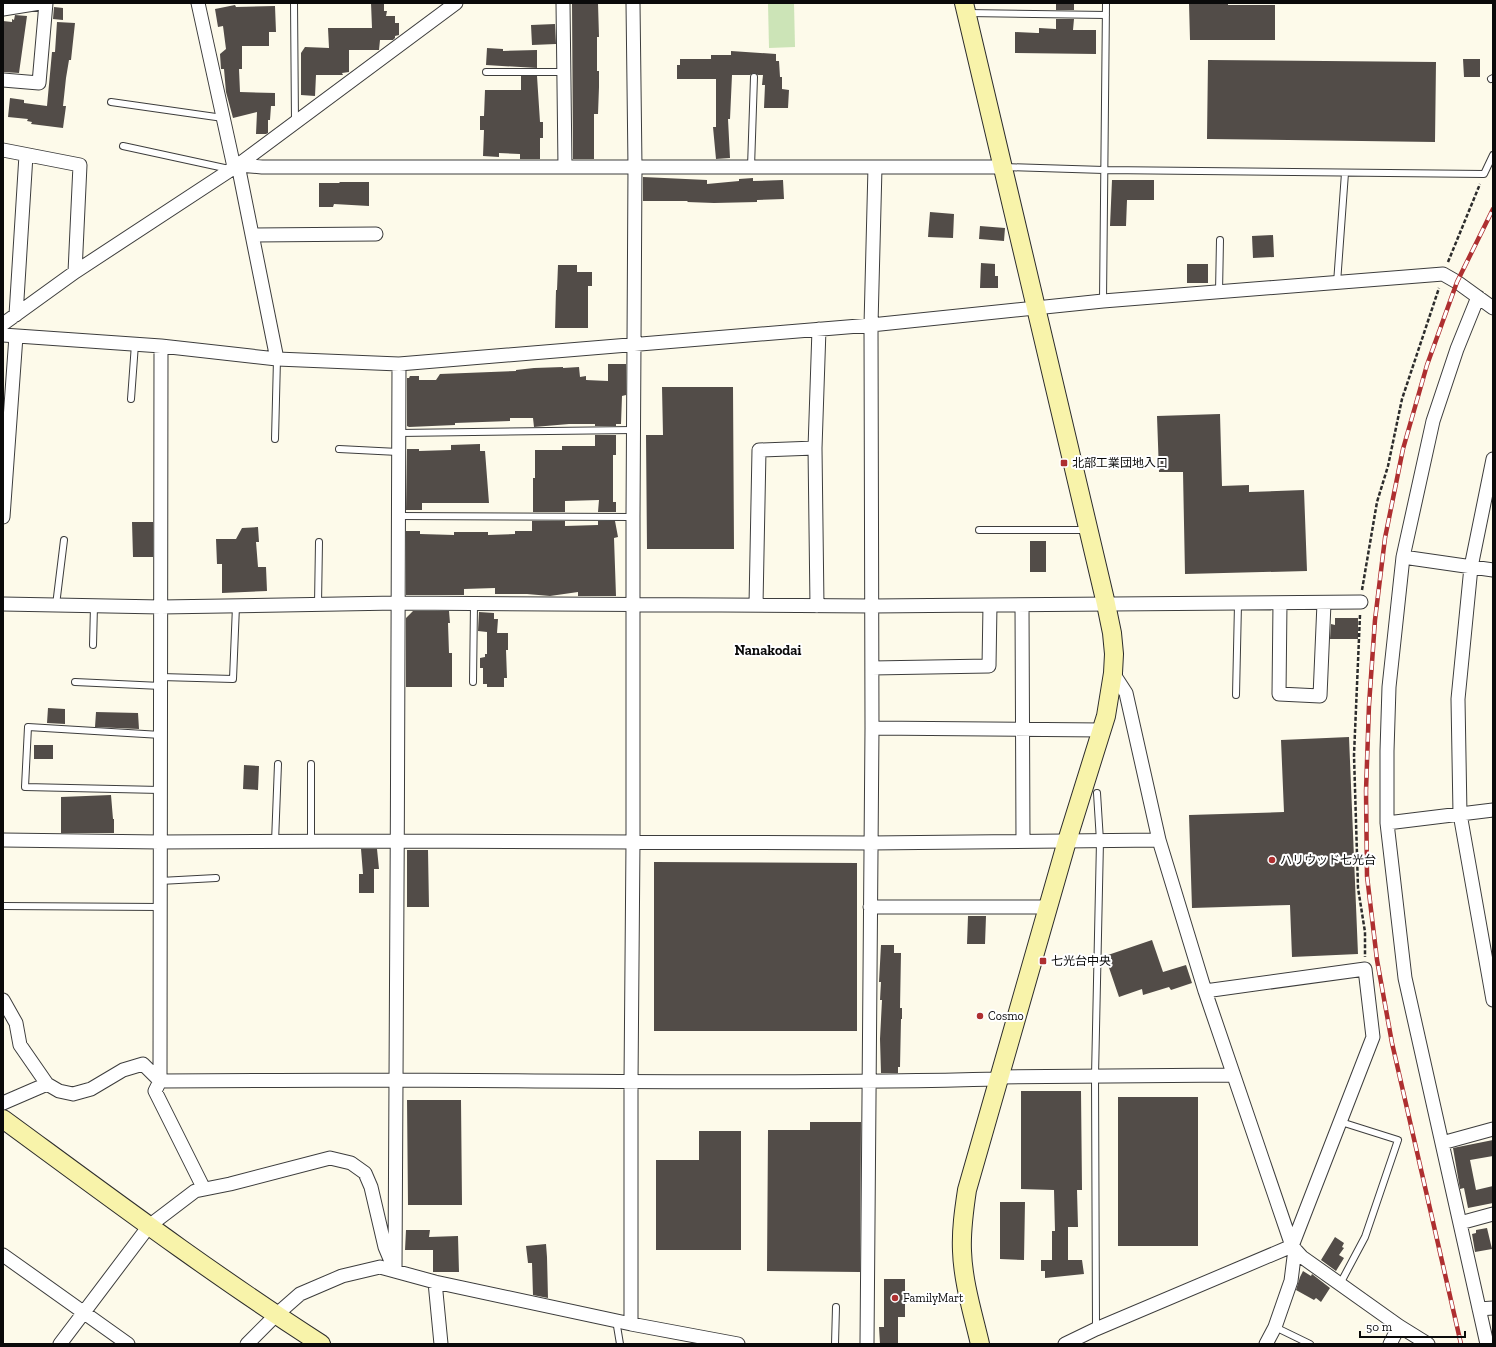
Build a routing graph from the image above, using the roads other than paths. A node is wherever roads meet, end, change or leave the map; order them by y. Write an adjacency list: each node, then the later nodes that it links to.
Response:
1 (40, 3): 10 (street)
2 (46, 3): 15 (street)
3 (198, 3): 17 (street)
4 (294, 3): 18 (lane)
5 (456, 3): 18 (street)
6 (563, 3): 13 (street)
7 (633, 3): 25 (street)
8 (1106, 3): 11 (lane)
9 (965, 8): 11 (lane); 28 (street)
10 (3, 9)
11 (1106, 15): 29 (lane)
12 (486, 72): 13 (lane)
13 (564, 72): 24 (street)
14 (754, 77): 26 (lane)
15 (3, 80)
16 (111, 102): 17 (lane)
17 (223, 118): 23 (street)
18 (295, 124): 23 (street)
19 (123, 146): 23 (lane)
20 (3, 150): 21 (street)
21 (26, 154): 34 (street); 41 (street)
22 (1493, 156): 30 (lane)
23 (234, 167): 24 (street); 31 (street); 34 (street)
24 (565, 167): 25 (street)
25 (635, 167): 26 (street); 48 (street)
26 (751, 167): 27 (street)
27 (875, 167): 28 (street); 43 (street)
28 (1003, 167): 29 (lane); 39 (street)
29 (1104, 170): 30 (lane); 38 (lane)
30 (1345, 173): 35 (lane)
31 (252, 234): 32 (street); 49 (street)
32 (376, 234)
33 (1220, 240): 36 (lane)
34 (75, 272): 41 (street)
35 (1337, 283): 36 (street); 37 (street)
36 (1219, 292): 38 (street)
37 (1478, 297): 40 (street); 66 (street)
38 (1103, 301): 39 (street)
39 (1036, 308): 43 (street); 63 (street)
40 (1493, 308)
41 (16, 315): 42 (street)
42 (3, 324)
43 (871, 324): 44 (street); 87 (street)
44 (819, 329): 48 (street); 55 (street)
45 (10, 336): 46 (street); 60 (street)
46 (135, 344): 47 (street); 51 (lane)
47 (161, 346): 49 (street); 84 (street)
48 (634, 346): 50 (street); 52 (street)
49 (277, 359): 50 (street); 54 (lane)
50 (399, 364): 53 (street)
51 (131, 399)
52 (633, 430): 53 (lane); 61 (street)
53 (398, 433): 57 (street)
54 (275, 439)
55 (816, 448): 80 (street); 86 (street)
56 (339, 449): 57 (lane)
57 (398, 452): 59 (street)
58 (1493, 459): 67 (street)
59 (398, 516): 61 (lane); 70 (street)
60 (3, 517)
61 (633, 517): 75 (street)
62 (979, 530): 63 (lane)
63 (1088, 530): 76 (street)
64 (64, 540): 79 (lane)
65 (319, 542): 73 (lane)
66 (1403, 556): 67 (street); 107 (street)
67 (1471, 567): 68 (street); 106 (street)
68 (1493, 570)
69 (1360, 602): 71 (street)
70 (397, 603): 73 (street); 74 (street); 110 (street)
71 (1324, 603): 78 (street); 78 (street)
72 (3, 604): 79 (street)
73 (318, 604): 85 (street)
74 (474, 604): 75 (street); 93 (lane)
75 (633, 604): 80 (street); 117 (street)
76 (1106, 604): 77 (street); 82 (street); 90 (street)
77 (1238, 604): 78 (street); 94 (lane)
78 (1280, 604)
79 (56, 605): 83 (street)
80 (756, 605): 86 (street)
81 (990, 605): 82 (street); 87 (street); 89 (street)
82 (1022, 605): 98 (street)
83 (94, 606): 84 (street); 88 (lane)
84 (161, 606): 85 (street); 92 (street)
85 (236, 606): 92 (lane)
86 (817, 606): 87 (street)
87 (872, 606): 89 (street)
88 (93, 645)
89 (872, 668): 97 (street)
90 (1113, 673): 95 (street); 96 (street)
91 (75, 682): 92 (lane)
92 (161, 682): 100 (street)
93 (472, 682)
94 (1236, 695)
95 (1107, 709): 96 (street); 99 (street)
96 (1132, 718): 109 (street)
97 (872, 728): 98 (street); 118 (street)
98 (1023, 729): 99 (street); 111 (street)
99 (1102, 730): 112 (street)
100 (160, 735): 103 (street); 103 (lane)
101 (278, 764): 115 (lane)
102 (311, 764): 116 (lane)
103 (160, 790): 114 (street)
104 (1097, 793): 113 (lane)
105 (1493, 810): 106 (street)
106 (1460, 814): 107 (street); 127 (street)
107 (1387, 823): 140 (street)
108 (3, 840): 114 (street)
109 (1159, 840): 113 (street); 125 (street)
110 (397, 841): 116 (street); 117 (street); 131 (street)
111 (1023, 841): 112 (street); 118 (street)
112 (1067, 841): 113 (street); 123 (street)
113 (1100, 841): 129 (lane)
114 (160, 842): 115 (street); 120 (street)
115 (275, 842): 116 (street)
116 (311, 842)
117 (633, 842): 118 (street); 133 (street)
118 (870, 843): 122 (street)
119 (216, 878): 120 (lane)
120 (160, 881): 124 (street)
121 (3, 906): 124 (lane)
122 (870, 907): 123 (street); 134 (street)
123 (1048, 907): 130 (street)
124 (160, 908): 132 (street)
125 (1205, 991): 128 (street); 138 (street)
126 (3, 1000): 135 (street)
127 (1493, 1000)
128 (1233, 1075): 129 (street); 145 (street)
129 (1095, 1076): 130 (street); 159 (lane)
130 (1000, 1078): 134 (street); 169 (street)
131 (397, 1080): 132 (street); 133 (street); 147 (street)
132 (160, 1081): 135 (street); 141 (street)
133 (631, 1082): 134 (street); 156 (street)
134 (870, 1082): 168 (street)
135 (47, 1084): 136 (street)
136 (3, 1103)
137 (3, 1119): 144 (street)
138 (1341, 1122): 145 (street); 149 (lane)
139 (1493, 1129): 140 (street)
140 (1442, 1143): 143 (street)
141 (204, 1189): 144 (street); 147 (street)
142 (1493, 1214): 143 (street)
143 (1460, 1223): 152 (street)
144 (149, 1226): 153 (street); 154 (street)
145 (1293, 1248): 149 (street); 157 (street); 159 (street)
146 (4, 1257): 153 (street)
147 (395, 1271): 148 (street); 154 (street)
148 (435, 1282): 155 (street); 164 (street)
149 (1340, 1284): 158 (street)
150 (836, 1307): 167 (lane)
151 (1493, 1308): 152 (street)
152 (1479, 1309): 175 (street)
153 (83, 1312): 160 (street); 161 (street)
154 (276, 1315): 162 (street); 163 (street)
155 (616, 1320): 156 (street); 165 (lane)
156 (631, 1324): 166 (street)
157 (1275, 1326): 171 (street); 172 (lane)
158 (1399, 1326): 173 (street); 174 (street)
159 (1096, 1329): 170 (street)
160 (60, 1344)
161 (128, 1344)
162 (247, 1344)
163 (321, 1344)
164 (441, 1344)
165 (620, 1344)
166 (738, 1344)
167 (835, 1344)
168 (867, 1344)
169 (980, 1344)
170 (1065, 1344)
171 (1266, 1344)
172 (1310, 1344)
173 (1390, 1344)
174 (1428, 1344)
175 (1487, 1344)

